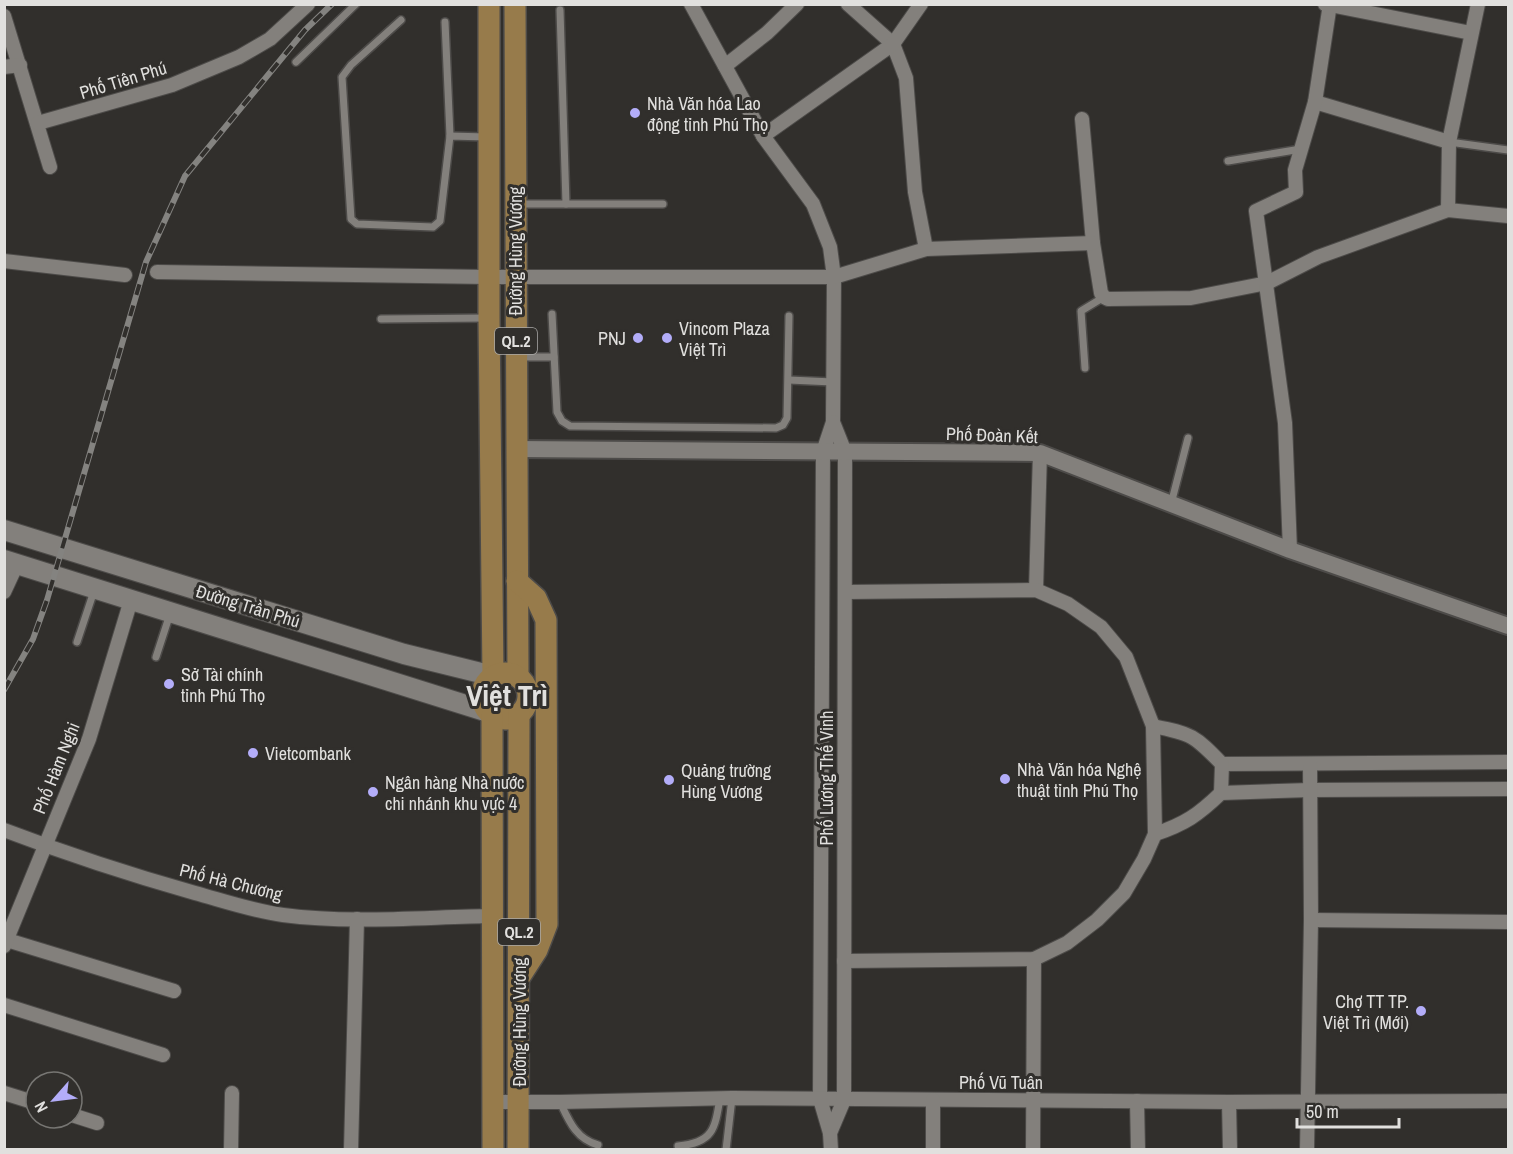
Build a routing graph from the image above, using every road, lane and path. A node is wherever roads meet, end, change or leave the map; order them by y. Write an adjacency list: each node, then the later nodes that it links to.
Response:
1 (308, 4): 23 (street, Phố Tiên Phú)
2 (356, 4): 17 (lane)
3 (489, 4): 26 (main road, Đường Hùng Vương / QL.2)
4 (515, 4): 32 (main road, Đường Hùng Vương / QL.2)
5 (691, 4): 19 (street, Phố Lương Thế Vinh)
6 (797, 4): 19 (street)
7 (848, 4): 16 (street)
8 (921, 4): 16 (street)
9 (1478, 4): 15 (street)
10 (1328, 5): 15 (street); 21 (street)
11 (560, 10): 33 (lane)
12 (4, 16): 18 (street)
13 (401, 20): 24 (lane)
14 (445, 22): 24 (lane)
15 (1471, 33): 27 (street)
16 (893, 44): 25 (street); 38 (street)
17 (296, 62)
18 (20, 65): 20 (street); 23 (street)
19 (725, 66): 25 (street, Phố Lương Thế Vinh)
20 (4, 68)
21 (1315, 102): 27 (street); 28 (street)
22 (1082, 119): 37 (street)
23 (38, 123): 31 (street)
24 (450, 136): 26 (lane)
25 (763, 136): 43 (street, Phố Lương Thế Vinh)
26 (489, 137): 42 (main road, Đường Hùng Vương / QL.2)
27 (1449, 142): 29 (lane); 35 (street)
28 (1301, 149): 30 (lane); 45 (street)
29 (1509, 150)
30 (1228, 161)
31 (50, 167)
32 (515, 204): 33 (lane); 44 (main road, Đường Hùng Vương / QL.2)
33 (566, 204): 34 (lane)
34 (663, 204)
35 (1448, 210): 36 (street); 45 (street)
36 (1509, 216)
37 (1093, 243): 38 (street); 46 (street)
38 (926, 249): 43 (street)
39 (4, 261): 41 (street)
40 (157, 272): 42 (street)
41 (125, 275)
42 (489, 277): 44 (street); 49 (main road, Đường Hùng Vương / QL.2)
43 (834, 277): 44 (street); 55 (street, Phố Lương Thế Vinh)
44 (515, 278): 51 (main road, Đường Hùng Vương / QL.2)
45 (1267, 283): 46 (street); 64 (street)
46 (1104, 297): 53 (lane)
47 (552, 314): 52 (lane)
48 (789, 316): 54 (lane)
49 (489, 318): 50 (lane); 76 (main road, Đường Hùng Vương / QL.2)
50 (381, 319)
51 (516, 357): 52 (lane); 58 (main road, Đường Hùng Vương / QL.2)
52 (554, 357): 54 (lane)
53 (1085, 368)
54 (789, 381): 55 (lane)
55 (833, 382): 56 (street, Phố Lương Thế Vinh)
56 (833, 422): 59 (street, Phố Lương Thế Vinh); 60 (street, Phố Lương Thế Vinh)
57 (1188, 438): 62 (lane)
58 (516, 449): 59 (street, Phố Đoàn Kết); 66 (main road, Đường Hùng Vương / QL.2)
59 (823, 452): 60 (street, Phố Đoàn Kết); 84 (street, Phố Lương Thế Vinh)
60 (845, 452): 61 (street, Phố Đoàn Kết); 70 (street, Phố Lương Thế Vinh)
61 (1040, 453): 62 (street, Phố Đoàn Kết); 68 (street)
62 (1171, 504): 64 (street, Phố Đoàn Kết)
63 (4, 530): 76 (main road, Đường Trần Phú)
64 (1290, 550): 73 (street, Phố Đoàn Kết)
65 (11, 562): 67 (main road, Đường Trần Phú); 69 (street)
66 (517, 581): 77 (main road, Đường Hùng Vương / QL.2); 99 (main road)
67 (94, 589): 71 (main road, Đường Trần Phú); 74 (lane)
68 (1036, 590): 70 (street); 80 (street)
69 (4, 592)
70 (845, 592): 85 (street, Phố Lương Thế Vinh)
71 (131, 600): 72 (main road, Đường Trần Phú); 91 (street, Phố Hàm Nghi)
72 (171, 612): 75 (lane); 78 (main road, Đường Trần Phú)
73 (1509, 626)
74 (77, 642)
75 (156, 657)
76 (493, 676): 77 (main road); 78 (main road, QL.2)
77 (518, 677): 79 (main road, QL.2)
78 (490, 714): 79 (main road); 92 (main road, Đường Hùng Vương / QL.2)
79 (519, 714): 99 (main road, Đường Hùng Vương / QL.2)
80 (1153, 726): 82 (street); 90 (street)
81 (1509, 762): 83 (street)
82 (1222, 764): 83 (street); 88 (street)
83 (1310, 764): 87 (street)
84 (822, 776): 85 (street); 107 (street, Phố Lương Thế Vinh)
85 (844, 777): 98 (street, Phố Lương Thế Vinh)
86 (1509, 789): 87 (street)
87 (1310, 790): 88 (street); 94 (street)
88 (1221, 793): 90 (street)
89 (4, 830): 91 (street, Phố Hà Chương)
90 (1155, 834): 97 (street)
91 (44, 845): 93 (street, Phố Hà Chương); 96 (street, Phố Hàm Nghi)
92 (493, 916): 93 (street, Phố Hà Chương); 114 (main road, Đường Hùng Vương / QL.2)
93 (357, 919): 124 (street)
94 (1311, 920): 95 (street); 112 (street)
95 (1509, 922)
96 (6, 943): 100 (street)
97 (1035, 959): 98 (street); 110 (street)
98 (844, 961): 108 (street, Phố Lương Thế Vinh)
99 (519, 978): 115 (main road, Đường Hùng Vương / QL.2)
100 (174, 991)
101 (4, 1005): 102 (street)
102 (163, 1055)
103 (4, 1093): 106 (street)
104 (232, 1093): 123 (street)
105 (726, 1098): 107 (street, Phố Vũ Tuân); 116 (street, Phố Vũ Tuân); 122 (lane); 127 (lane)
106 (24, 1099)
107 (820, 1099): 108 (street, Phố Vũ Tuân); 120 (street, Phố Lương Thế Vinh)
108 (844, 1100): 109 (street, Phố Vũ Tuân); 120 (street, Phố Lương Thế Vinh)
109 (933, 1100): 110 (street, Phố Vũ Tuân); 129 (street)
110 (1033, 1100): 111 (street, Phố Vũ Tuân); 130 (street)
111 (1137, 1101): 117 (street, Phố Vũ Tuân); 131 (street)
112 (1308, 1101): 113 (street, Phố Vũ Tuân); 117 (street, Phố Vũ Tuân); 133 (street)
113 (1509, 1101)
114 (494, 1102): 115 (street, Phố Vũ Tuân); 125 (main road, Đường Hùng Vương / QL.2)
115 (519, 1102): 116 (street, Phố Vũ Tuân); 126 (main road, Đường Hùng Vương / QL.2)
116 (560, 1102): 121 (lane)
117 (1229, 1102): 132 (street)
118 (84, 1119): 119 (street)
119 (97, 1123)
120 (831, 1133): 128 (street, Phố Lương Thế Vinh)
121 (598, 1145)
122 (678, 1146)
123 (231, 1149)
124 (351, 1149)
125 (493, 1149)
126 (518, 1149)
127 (726, 1149)
128 (831, 1149)
129 (933, 1149)
130 (1033, 1149)
131 (1138, 1149)
132 (1230, 1149)
133 (1307, 1149)

